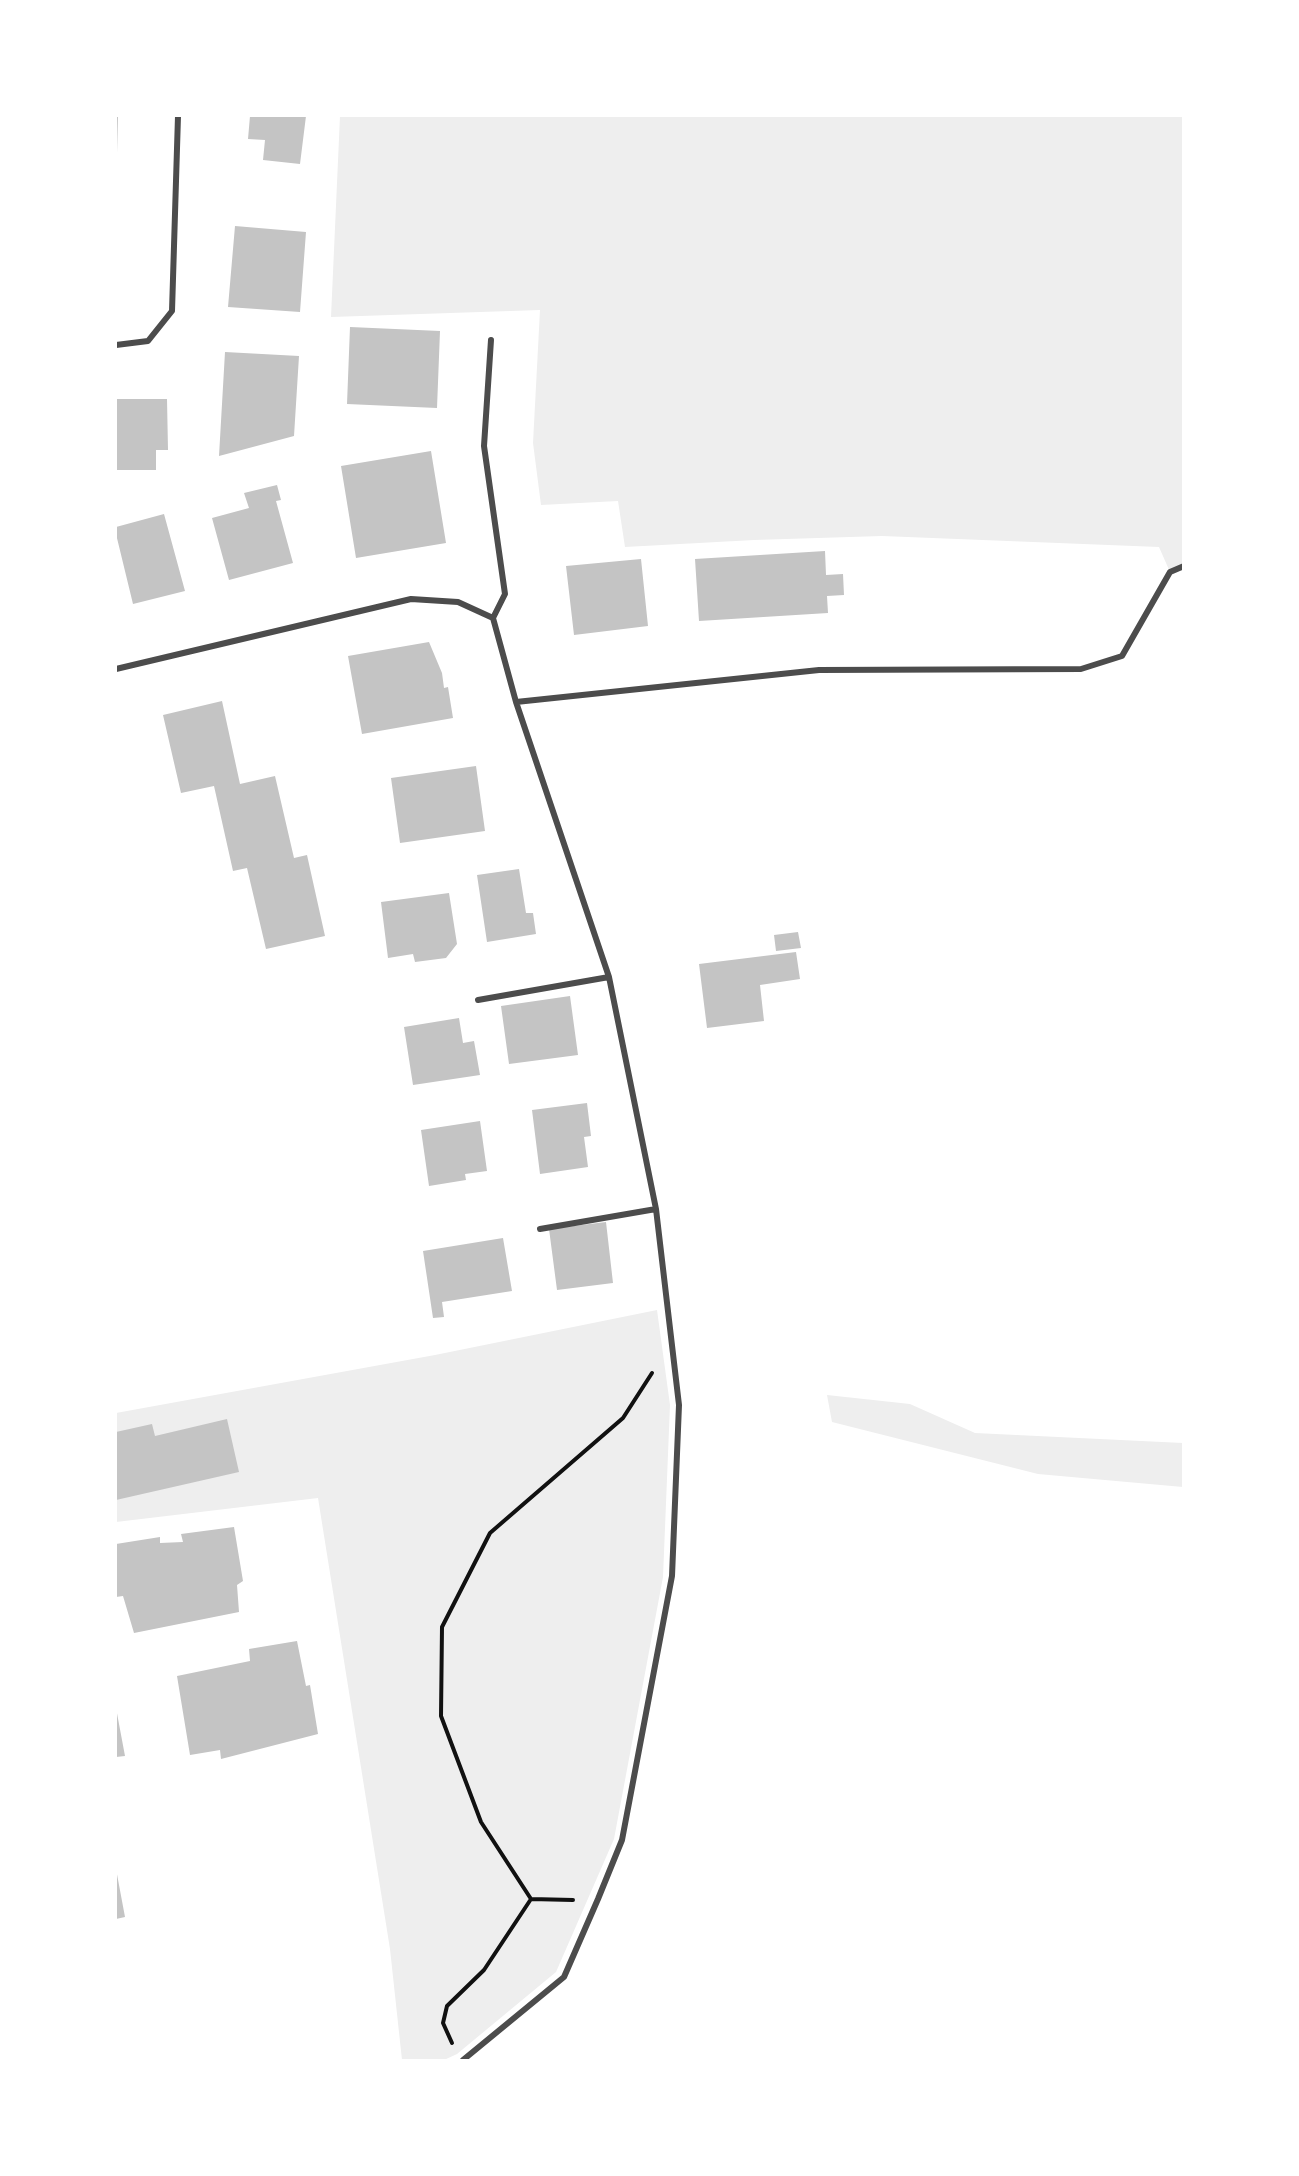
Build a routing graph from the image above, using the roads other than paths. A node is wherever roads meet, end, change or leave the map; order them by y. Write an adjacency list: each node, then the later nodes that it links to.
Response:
1 (178, 116): 3 (street)
2 (491, 340): 5 (street)
3 (116, 345)
4 (1184, 566): 7 (street)
5 (493, 618): 6 (street); 7 (street)
6 (116, 669)
7 (516, 702): 8 (street)
8 (609, 977): 9 (street); 10 (street)
9 (478, 1000)
10 (656, 1209): 11 (street); 12 (street)
11 (540, 1229)
12 (463, 2061)

